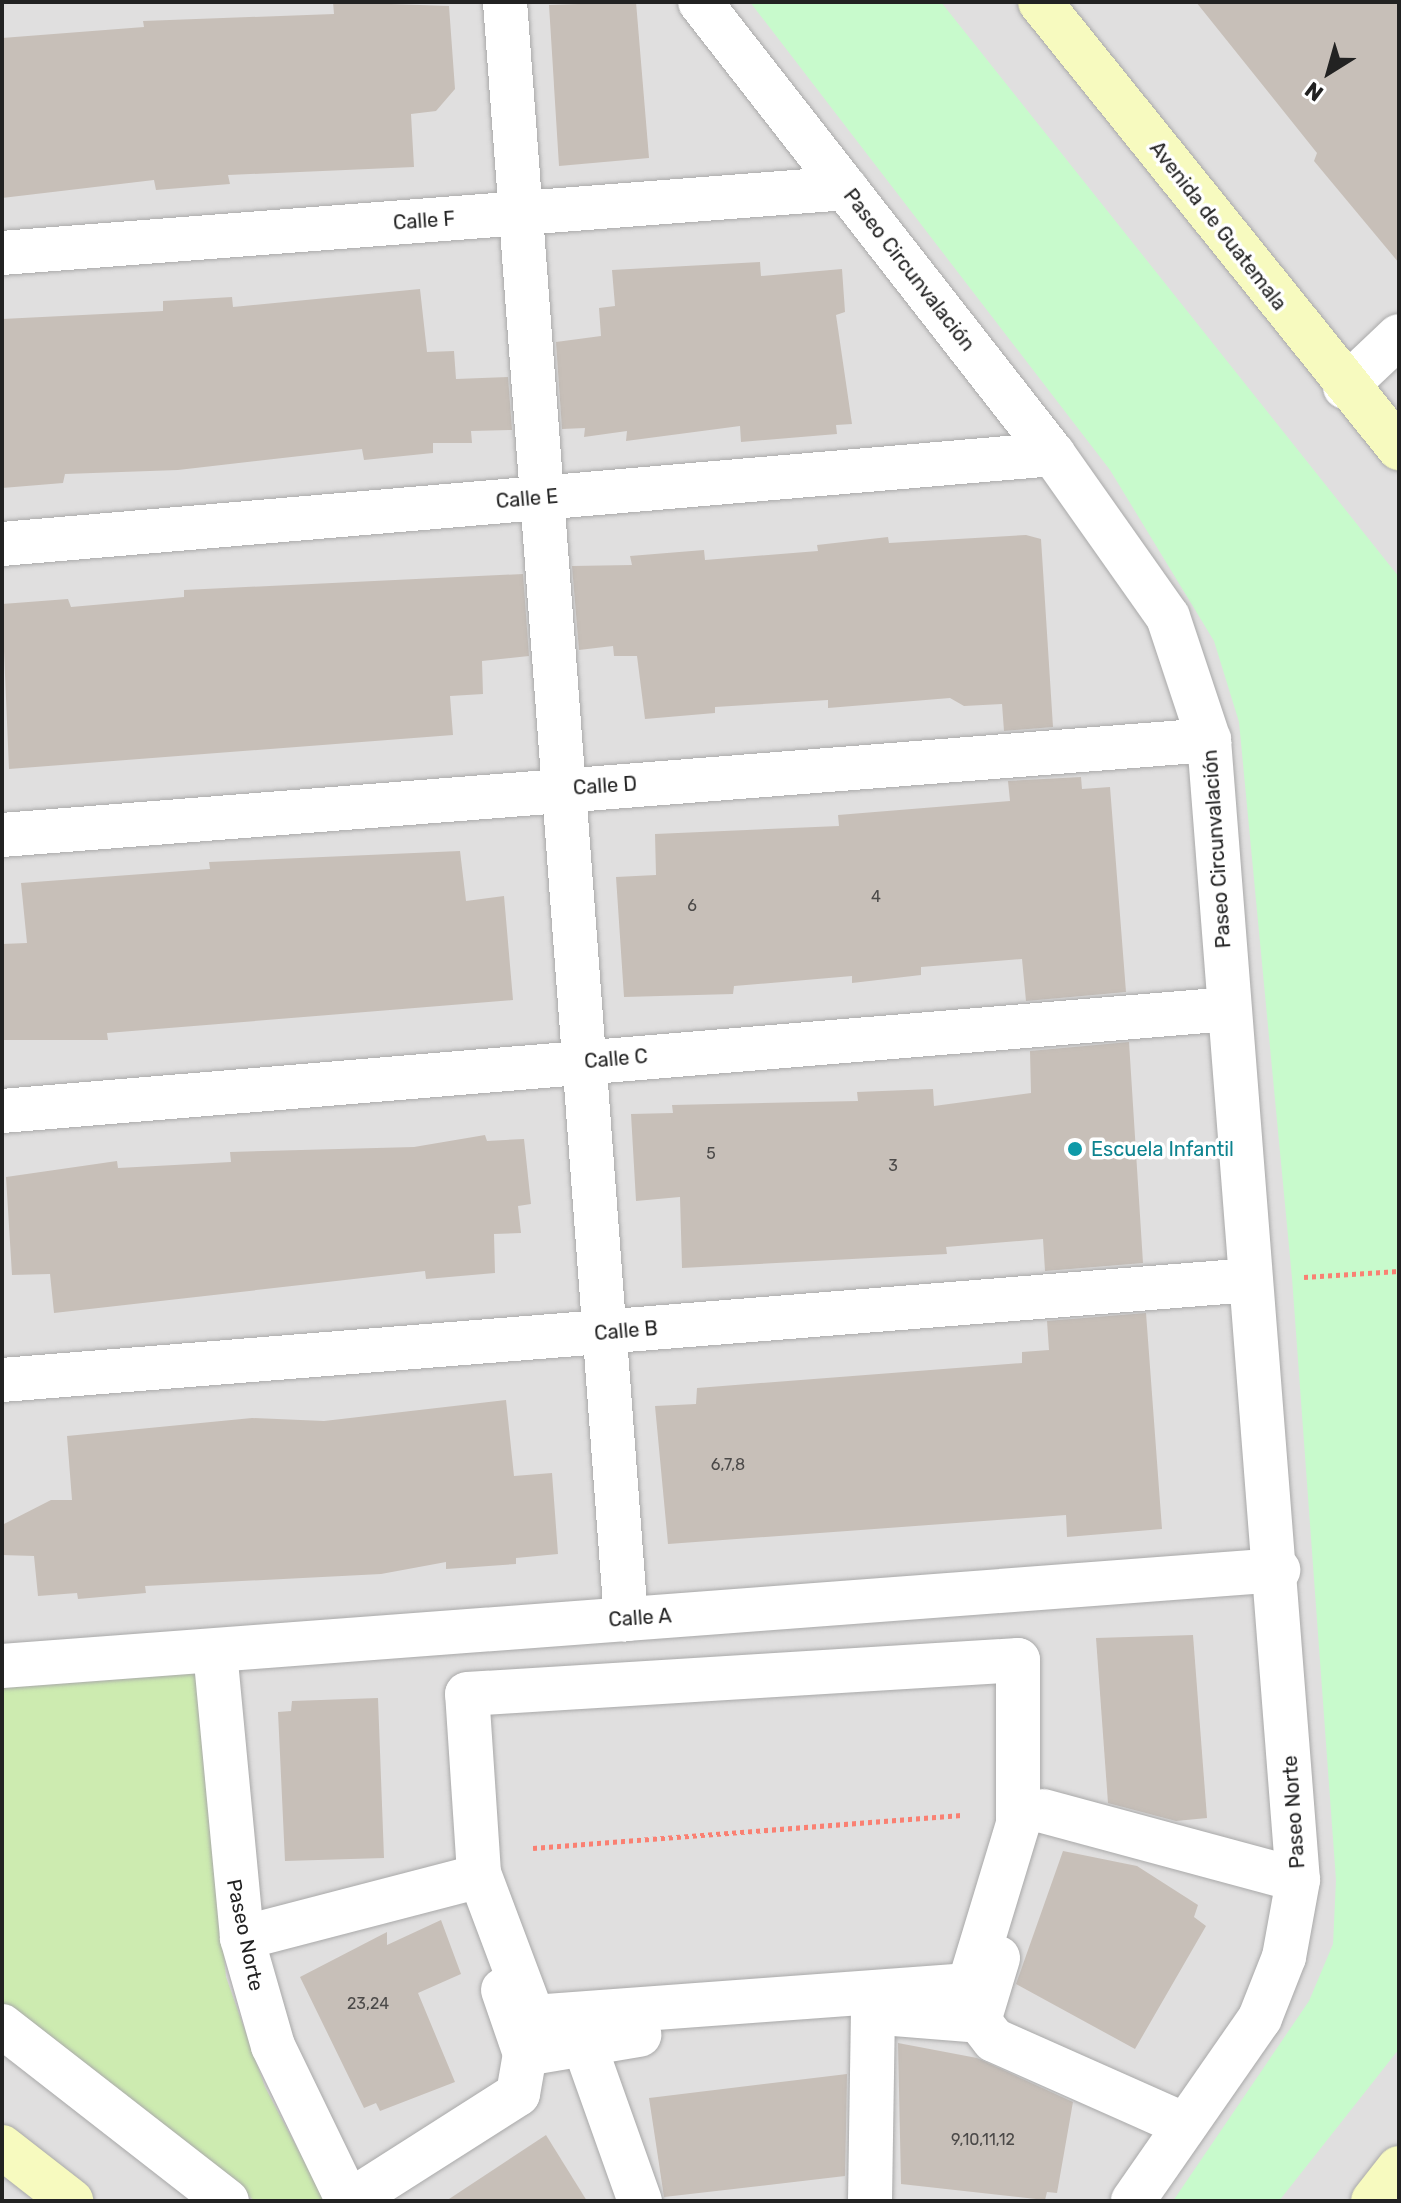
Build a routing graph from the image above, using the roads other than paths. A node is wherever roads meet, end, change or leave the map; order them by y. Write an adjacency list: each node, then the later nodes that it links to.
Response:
1 (505, 2): 5 (street)
2 (700, 2): 4 (street, Paseo Circunvalación)
3 (1040, 2): 8 (street, Avenida de Guatemala)
4 (846, 188): 5 (street, Calle F); 10 (street, Paseo Circunvalación)
5 (520, 214): 6 (street, Calle F); 11 (street)
6 (2, 253)
7 (1399, 336): 8 (street)
8 (1345, 387): 9 (street, Avenida de Guatemala)
9 (1399, 448)
10 (1053, 454): 11 (street, Calle E); 13 (street, Paseo Circunvalación)
11 (542, 498): 12 (street, Calle E); 14 (street)
12 (2, 544)
13 (1209, 740): 14 (street, Calle D); 16 (street, Paseo Circunvalación)
14 (565, 789): 15 (street, Calle D); 17 (street)
15 (2, 835)
16 (1229, 1009): 17 (street, Calle C); 19 (street, Paseo Circunvalación)
17 (585, 1062): 18 (street, Calle C); 20 (street)
18 (2, 1111)
19 (1250, 1280): 20 (street, Calle B); 22 (street, Paseo Circunvalación)
20 (605, 1332): 21 (street, Calle B); 23 (street)
21 (2, 1380)
22 (1278, 1570): 23 (street, Calle A); 30 (street, Paseo Norte)
23 (626, 1619): 25 (street, Calle A)
24 (1042, 1650): 28 (street)
25 (215, 1651): 26 (street, Calle A); 31 (street, Paseo Norte)
26 (2, 1666)
27 (439, 1691): 29 (street)
28 (1031, 1811): 29 (street); 29 (street); 30 (street); 33 (street)
29 (472, 1866): 31 (street); 36 (street)
30 (1298, 1880): 37 (street, Paseo Norte)
31 (242, 1938): 42 (street, Paseo Norte)
32 (873, 2012): 33 (street); 35 (street); 44 (street)
33 (979, 2021): 37 (street)
34 (2, 2026): 41 (street)
35 (584, 2044): 36 (street); 43 (street)
36 (525, 2054): 42 (street)
37 (1185, 2125): 45 (street, Paseo Norte)
38 (2, 2147): 40 (street)
39 (1399, 2168): 46 (street)
40 (71, 2201)
41 (227, 2201)
42 (349, 2201)
43 (640, 2201)
44 (870, 2201)
45 (1133, 2201)
46 (1373, 2201)

